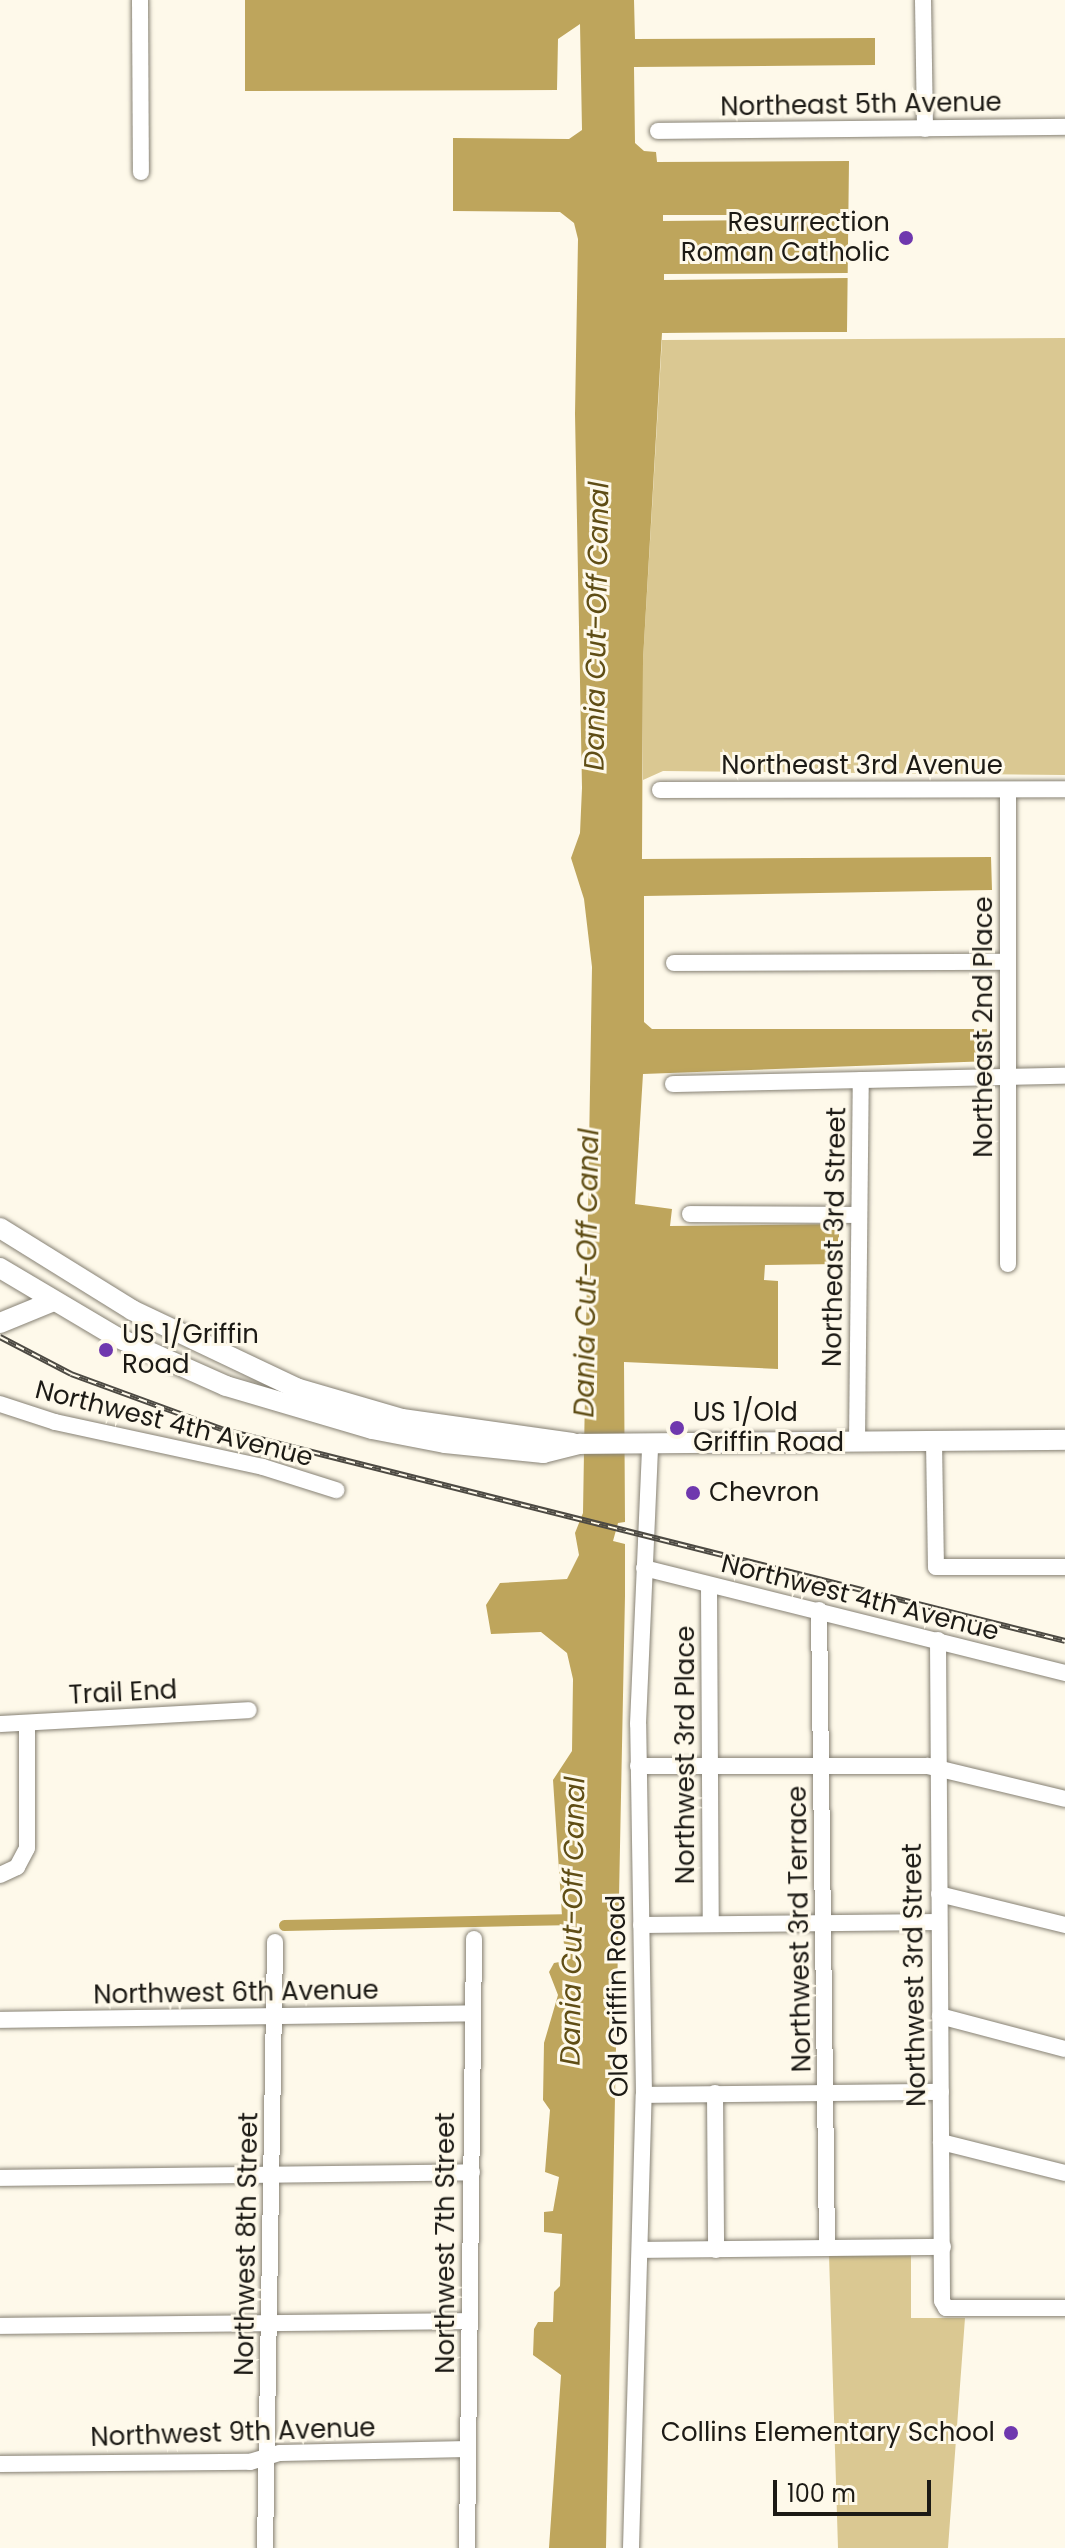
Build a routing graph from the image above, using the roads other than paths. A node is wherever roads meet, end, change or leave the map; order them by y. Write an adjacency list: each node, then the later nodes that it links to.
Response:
1 (140, 0): 6 (street)
2 (923, 0): 4 (street)
3 (1065, 127): 4 (street, Northeast 5th Avenue)
4 (925, 129): 5 (street, Northeast 5th Avenue)
5 (658, 131)
6 (141, 172)
7 (1065, 789): 9 (street, Northeast 3rd Avenue)
8 (660, 790): 9 (street, Northeast 3rd Avenue)
9 (1008, 790): 10 (street, Northeast 2nd Place)
10 (1008, 962): 11 (street); 13 (street, Northeast 2nd Place)
11 (674, 963)
12 (1065, 1076): 13 (street)
13 (1008, 1077): 14 (street); 19 (street, Northeast 2nd Place)
14 (861, 1080): 15 (street); 17 (street, Northeast 3rd Street)
15 (673, 1084)
16 (690, 1214): 17 (street)
17 (859, 1215): 27 (street, Northeast 3rd Street)
18 (0, 1228): 23 (main road)
19 (1008, 1264)
20 (0, 1268): 21 (main road)
21 (54, 1301): 22 (main road); 23 (main road)
22 (0, 1323)
23 (290, 1397): 28 (main road)
24 (0, 1404): 29 (street, Northwest 4th Avenue)
25 (1065, 1440): 26 (main road)
26 (934, 1441): 27 (main road); 30 (street)
27 (857, 1442): 28 (main road)
28 (640, 1444): 31 (street, Old Griffin Road)
29 (336, 1490)
30 (1065, 1567)
31 (644, 1568): 32 (street, Northwest 4th Avenue); 39 (street, Old Griffin Road)
32 (709, 1586): 33 (street, Northwest 4th Avenue); 40 (street, Northwest 3rd Place)
33 (819, 1610): 34 (street, Northwest 4th Avenue); 41 (street, Northwest 3rd Terrace)
34 (938, 1640): 35 (street, Northwest 4th Avenue); 42 (street, Northwest 3rd Street)
35 (1065, 1673)
36 (249, 1710): 37 (street, Trail End)
37 (27, 1723): 38 (street, Trail End); 44 (street)
38 (0, 1724)
39 (638, 1766): 40 (street); 49 (street, Old Griffin Road)
40 (708, 1766): 41 (street); 47 (street, Northwest 3rd Place)
41 (821, 1766): 42 (street); 48 (street, Northwest 3rd Terrace)
42 (937, 1768): 43 (street); 45 (street, Northwest 3rd Street)
43 (1065, 1799)
44 (0, 1875)
45 (939, 1894): 46 (street, Northwest 3rd Street); 50 (street)
46 (939, 1922): 48 (street); 54 (street, Northwest 3rd Street)
47 (711, 1923): 48 (street); 49 (street)
48 (825, 1924): 60 (street, Northwest 3rd Terrace)
49 (641, 1925): 61 (street, Old Griffin Road)
50 (1065, 1925)
51 (474, 1939): 53 (street, Northwest 7th Street)
52 (275, 1942): 55 (street, Northwest 8th Street)
53 (472, 2013): 55 (street, Northwest 6th Avenue); 63 (street, Northwest 7th Street)
54 (940, 2016): 57 (street); 58 (street, Northwest 3rd Street)
55 (274, 2018): 56 (street, Northwest 6th Avenue); 65 (street, Northwest 8th Street)
56 (0, 2020)
57 (1065, 2049)
58 (941, 2092): 60 (street); 62 (street, Northwest 3rd Street)
59 (715, 2093): 60 (street); 61 (street); 70 (street)
60 (826, 2093): 68 (street, Northwest 3rd Terrace)
61 (644, 2095): 69 (street, Old Griffin Road)
62 (941, 2142): 64 (street); 67 (street, Northwest 3rd Street)
63 (472, 2172): 65 (street); 72 (street, Northwest 7th Street)
64 (1065, 2173)
65 (274, 2177): 66 (street); 73 (street, Northwest 8th Street)
66 (0, 2178)
67 (943, 2247): 68 (street); 71 (street, Northwest 3rd Street)
68 (827, 2248): 70 (street)
69 (641, 2250): 70 (street); 80 (street, Old Griffin Road)
70 (716, 2250)
71 (1065, 2308)
72 (470, 2321): 73 (street); 75 (street, Northwest 7th Street)
73 (269, 2324): 74 (street); 76 (street, Northwest 8th Street)
74 (0, 2326)
75 (468, 2449): 76 (street, Northwest 9th Avenue); 79 (street, Northwest 7th Street)
76 (266, 2457): 77 (street, Northwest 9th Avenue); 78 (street, Northwest 8th Street)
77 (0, 2464)
78 (265, 2548)
79 (467, 2548)
80 (631, 2548)

